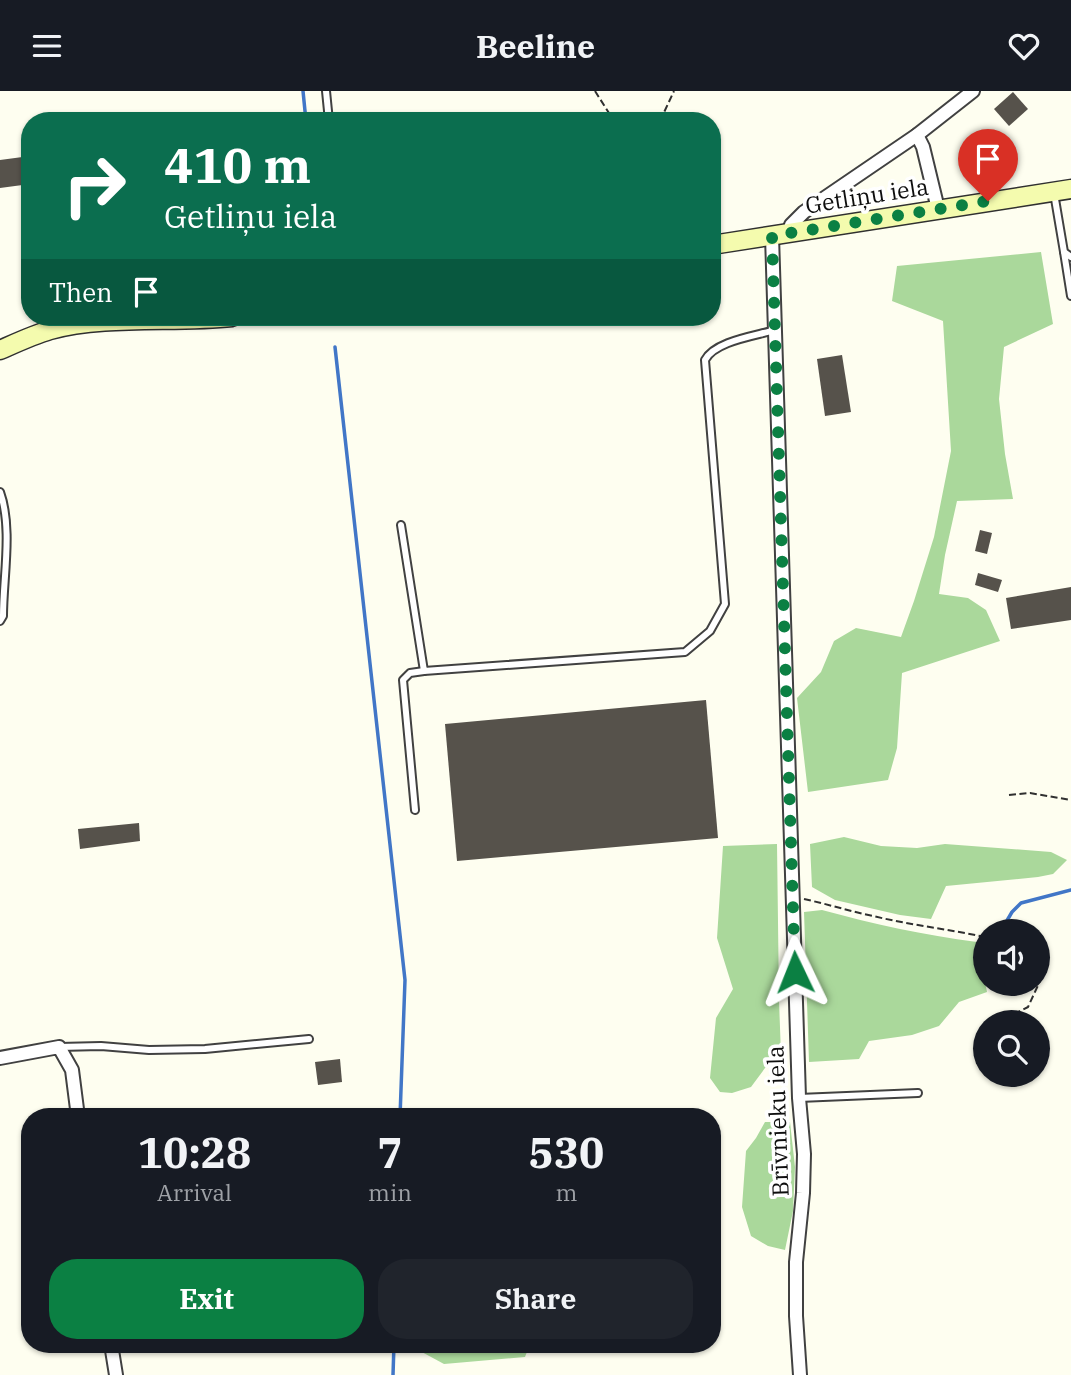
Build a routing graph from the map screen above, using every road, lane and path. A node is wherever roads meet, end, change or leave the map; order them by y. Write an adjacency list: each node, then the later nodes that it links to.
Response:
1 (326, 91): 5 (lane)
2 (595, 91): 6 (path)
3 (674, 91): 7 (path)
4 (973, 91): 8 (street)
5 (327, 112)
6 (608, 112)
7 (664, 112)
8 (917, 135): 10 (street); 11 (street)
9 (1062, 190): 10 (street, Getliņu iela); 13 (lane)
10 (938, 209): 11 (street, Getliņu iela)
11 (781, 234): 12 (street, Getliņu iela); 17 (street, Brīvnieku iela)
12 (721, 244)
13 (1064, 252): 14 (lane); 15 (lane)
14 (1071, 257)
15 (1071, 296)
16 (70, 326): 18 (street)
17 (775, 330): 22 (lane); 26 (street, Brīvnieku iela)
18 (0, 350)
19 (0, 492): 21 (lane)
20 (401, 526): 22 (lane)
21 (0, 621)
22 (425, 671): 25 (lane)
23 (1009, 795): 24 (path)
24 (1071, 800)
25 (415, 810)
26 (793, 897): 27 (path); 34 (street, Brīvnieku iela)
27 (973, 935)
28 (1033, 996): 29 (path)
29 (1022, 1010)
30 (309, 1039): 31 (lane)
31 (59, 1047): 32 (street); 35 (street)
32 (0, 1058)
33 (918, 1093): 34 (lane)
34 (799, 1098): 38 (street, Brīvnieku iela)
35 (77, 1108)
36 (112, 1353): 37 (street)
37 (116, 1375)
38 (800, 1375)

